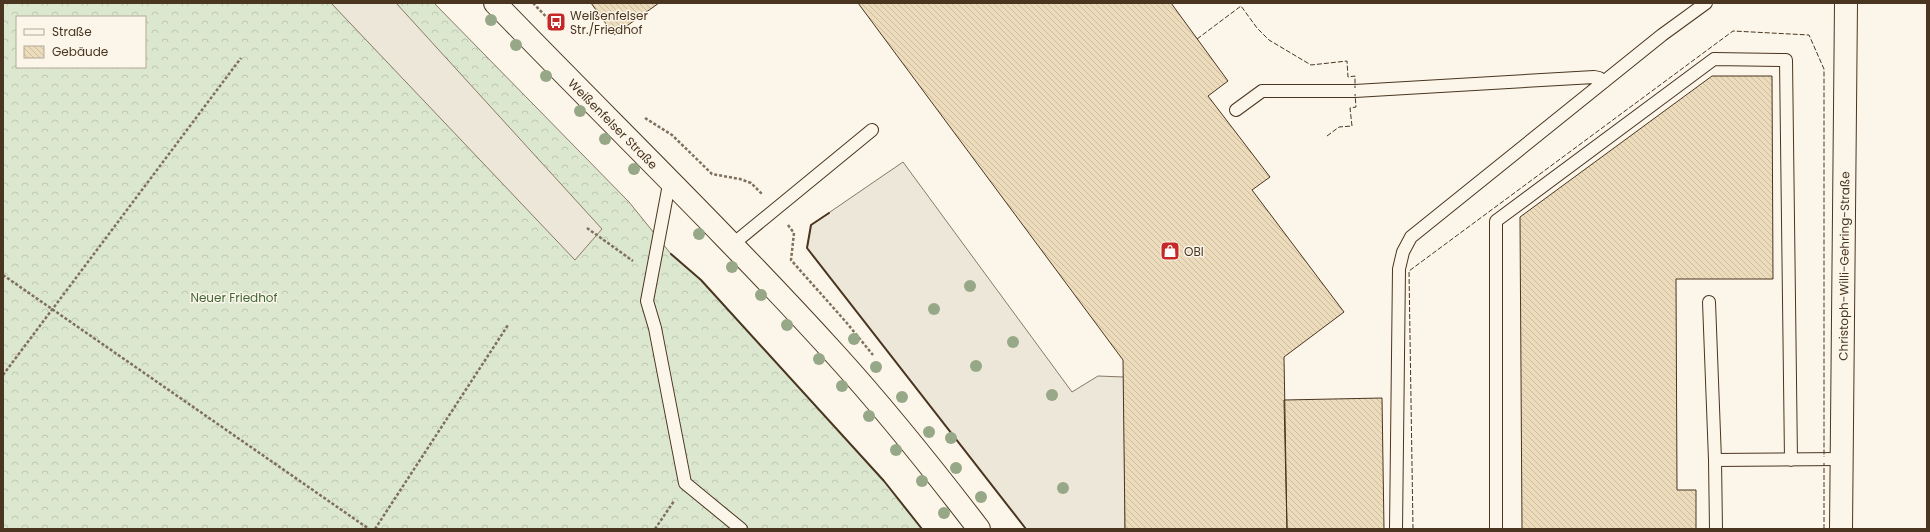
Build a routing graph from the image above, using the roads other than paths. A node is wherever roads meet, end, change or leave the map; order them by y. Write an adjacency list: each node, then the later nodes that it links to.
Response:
1 (495, 3): 7 (main road, Weißenfelser Straße)
2 (1706, 3): 4 (lane)
3 (1846, 3): 10 (main road, Christoph-Willi-Gehring-Straße)
4 (1604, 82): 5 (lane); 15 (lane)
5 (1236, 110)
6 (872, 130): 8 (lane)
7 (670, 179): 8 (main road, Weißenfelser Straße); 13 (lane)
8 (733, 244): 14 (main road, Weißenfelser Straße)
9 (1709, 302): 11 (lane)
10 (1840, 459): 12 (lane); 18 (main road, Christoph-Willi-Gehring-Straße)
11 (1715, 460): 12 (lane); 17 (lane)
12 (1791, 460): 16 (lane)
13 (741, 529)
14 (979, 529)
15 (1396, 529)
16 (1496, 529)
17 (1716, 529)
18 (1840, 529)

